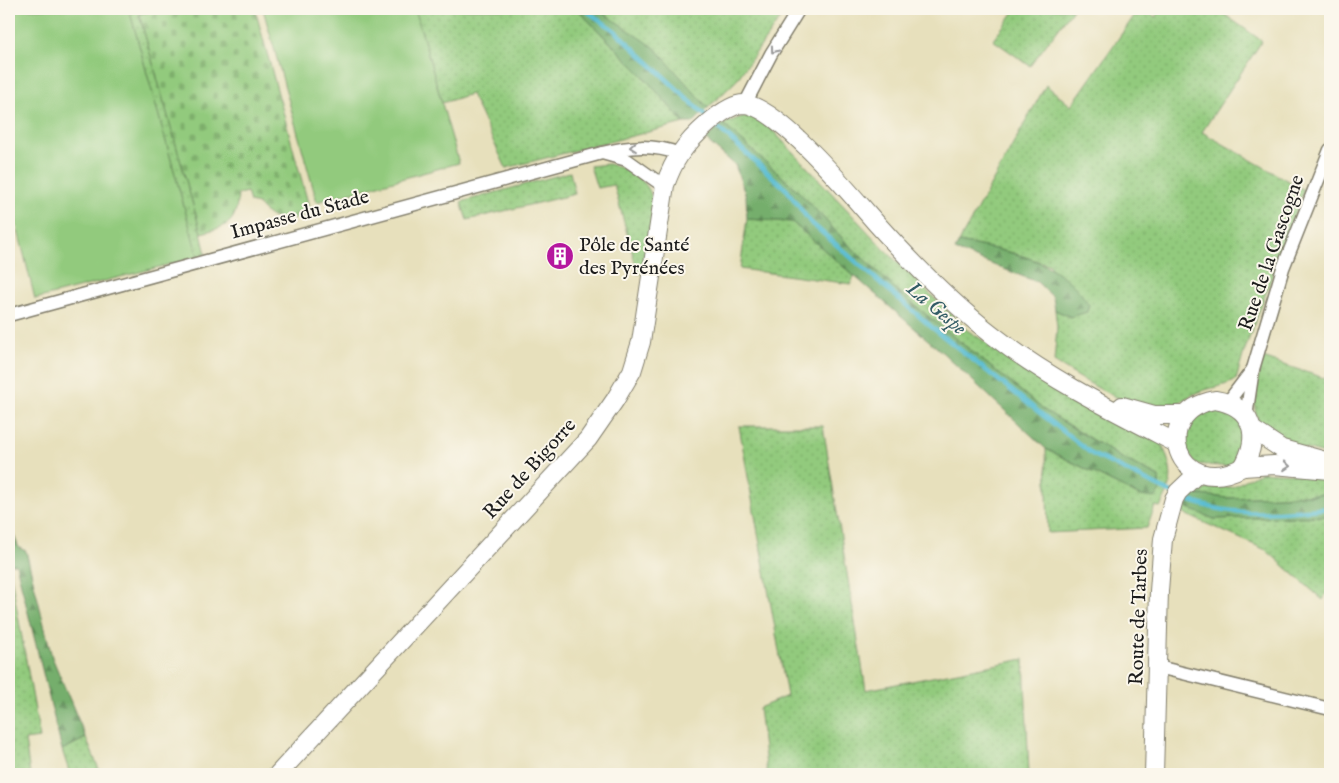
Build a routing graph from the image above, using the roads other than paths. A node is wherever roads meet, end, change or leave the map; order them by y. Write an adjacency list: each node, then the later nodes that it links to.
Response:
1 (799, 9): 2 (street, one-way to 2)
2 (744, 104): 5 (main road, Rue de Bigorre); 9 (main road)
3 (1330, 150): 8 (street, Rue de la Gascogne)
4 (602, 153): 5 (street, Impasse du Stade, one-way to 4); 6 (street); 7 (street, Impasse du Stade)
5 (680, 154): 6 (main road, Rue de Bigorre)
6 (665, 185): 20 (main road, Rue de Bigorre)
7 (9, 314)
8 (1253, 370): 10 (street, Rue de la Gascogne); 12 (street, Rue de la Gascogne)
9 (1086, 395): 11 (main road); 13 (main road)
10 (1228, 402): 11 (main road); 12 (main road)
11 (1184, 416): 13 (main road)
12 (1249, 423): 14 (main road); 15 (main road)
13 (1176, 443): 17 (main road)
14 (1330, 461)
15 (1243, 467): 16 (main road, one-way to 16); 17 (main road)
16 (1330, 470)
17 (1198, 473): 18 (main road, Route de Tarbes)
18 (1158, 667): 19 (street); 21 (main road, Route de Tarbes)
19 (1330, 709)
20 (278, 774)
21 (1154, 774)

